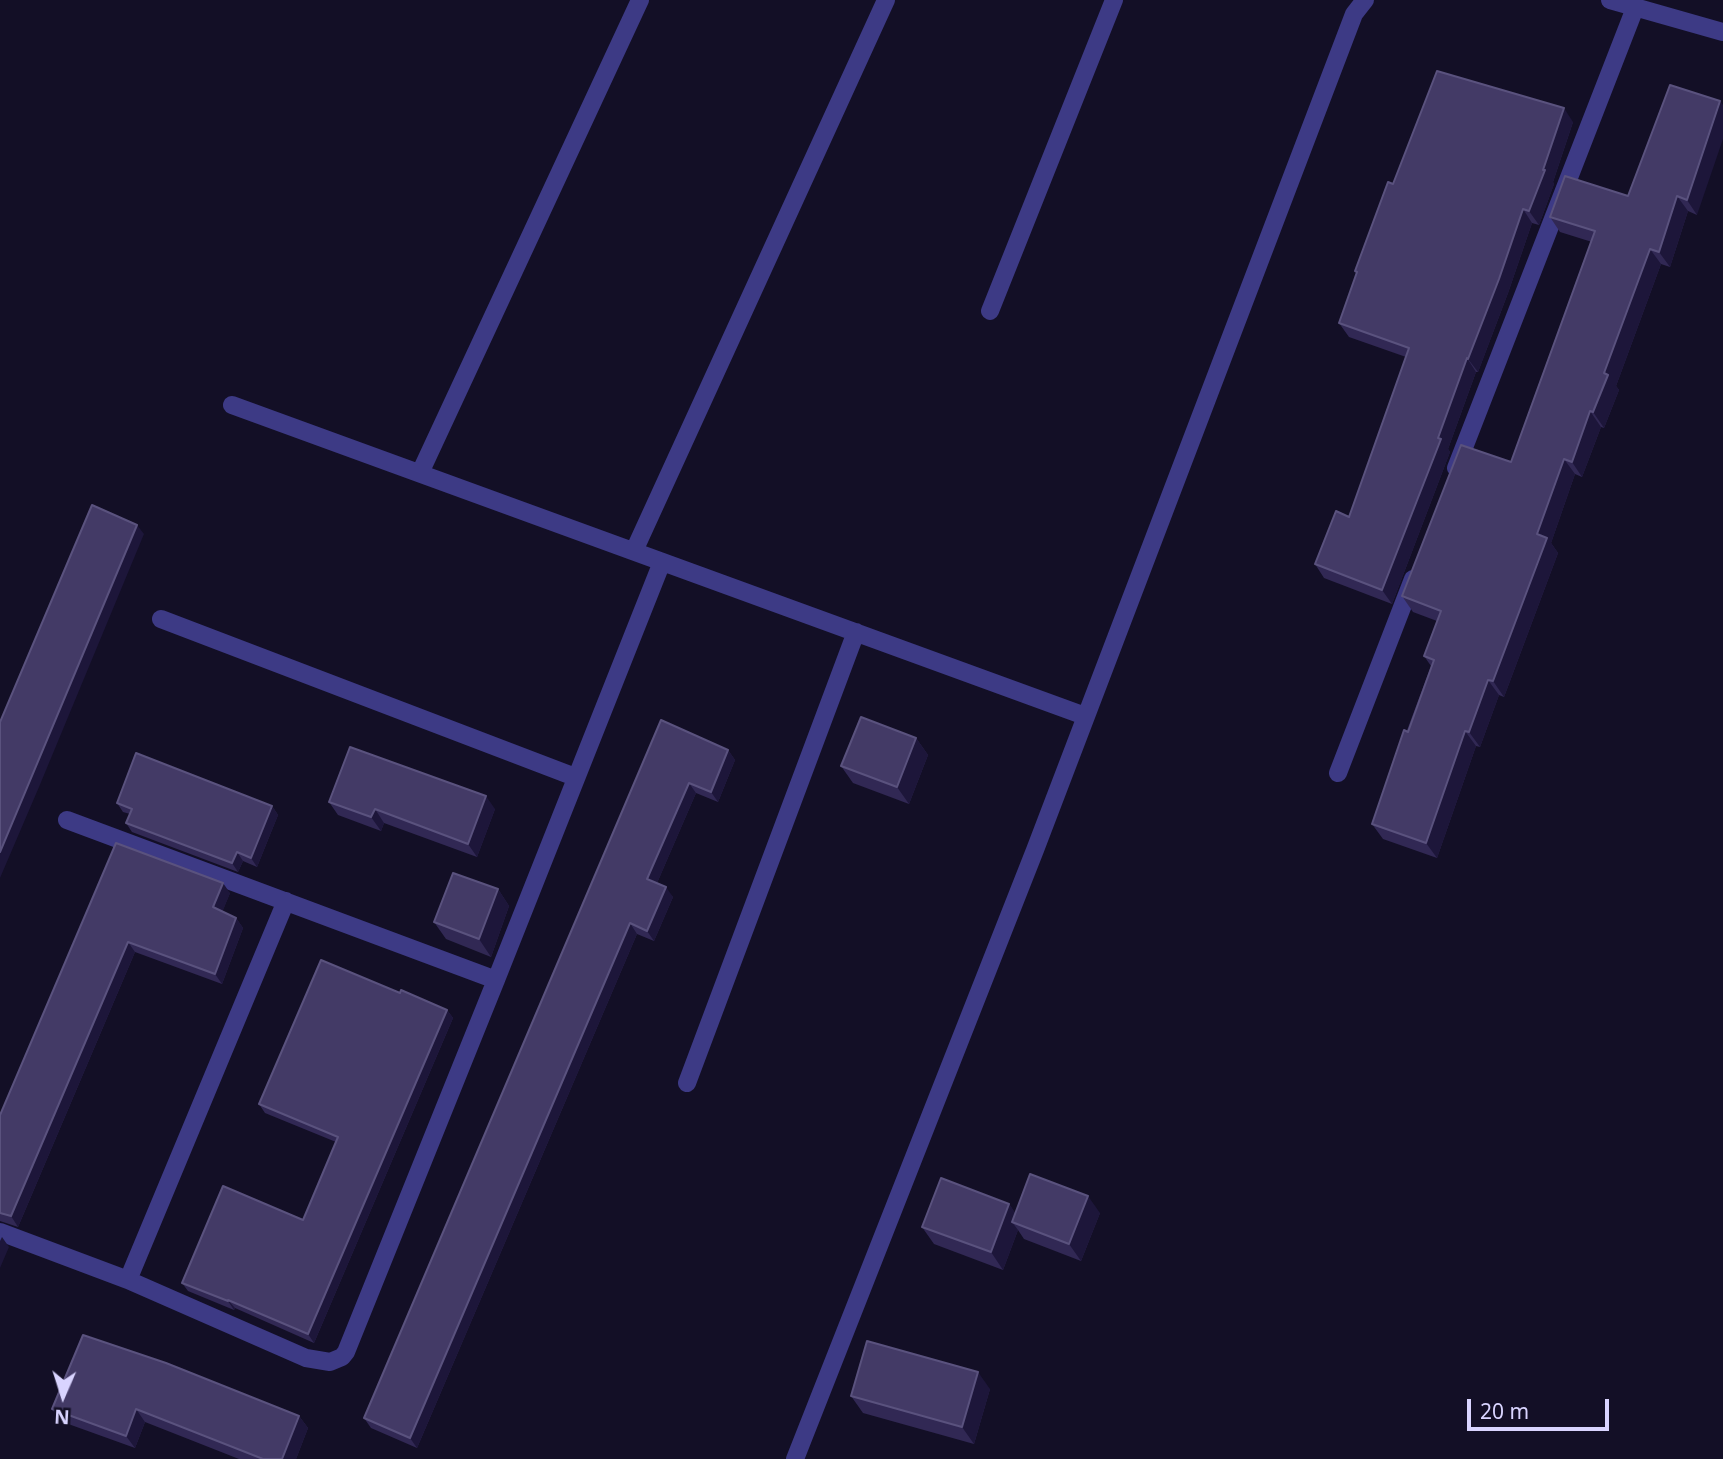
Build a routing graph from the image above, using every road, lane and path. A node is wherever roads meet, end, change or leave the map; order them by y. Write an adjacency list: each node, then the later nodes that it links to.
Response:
1 (640, 0): 10 (street)
2 (887, 0): 12 (street)
3 (1114, 0): 8 (street)
4 (1365, 0): 17 (street)
5 (1610, 0): 6 (street)
6 (1635, 8): 7 (street); 11 (street)
7 (1723, 32)
8 (990, 311)
9 (232, 405): 10 (street)
10 (420, 473): 12 (street)
11 (1448, 488)
12 (634, 551): 13 (street)
13 (662, 562): 16 (street); 19 (street)
14 (1418, 566): 18 (street)
15 (161, 619): 19 (street)
16 (856, 632): 17 (street); 23 (street)
17 (1085, 716): 26 (street)
18 (1338, 773)
19 (575, 777): 22 (street)
20 (68, 820): 21 (street)
21 (286, 901): 22 (street); 25 (street)
22 (496, 980): 25 (street)
23 (687, 1083)
24 (0, 1231): 25 (street)
25 (128, 1280)
26 (795, 1459)

